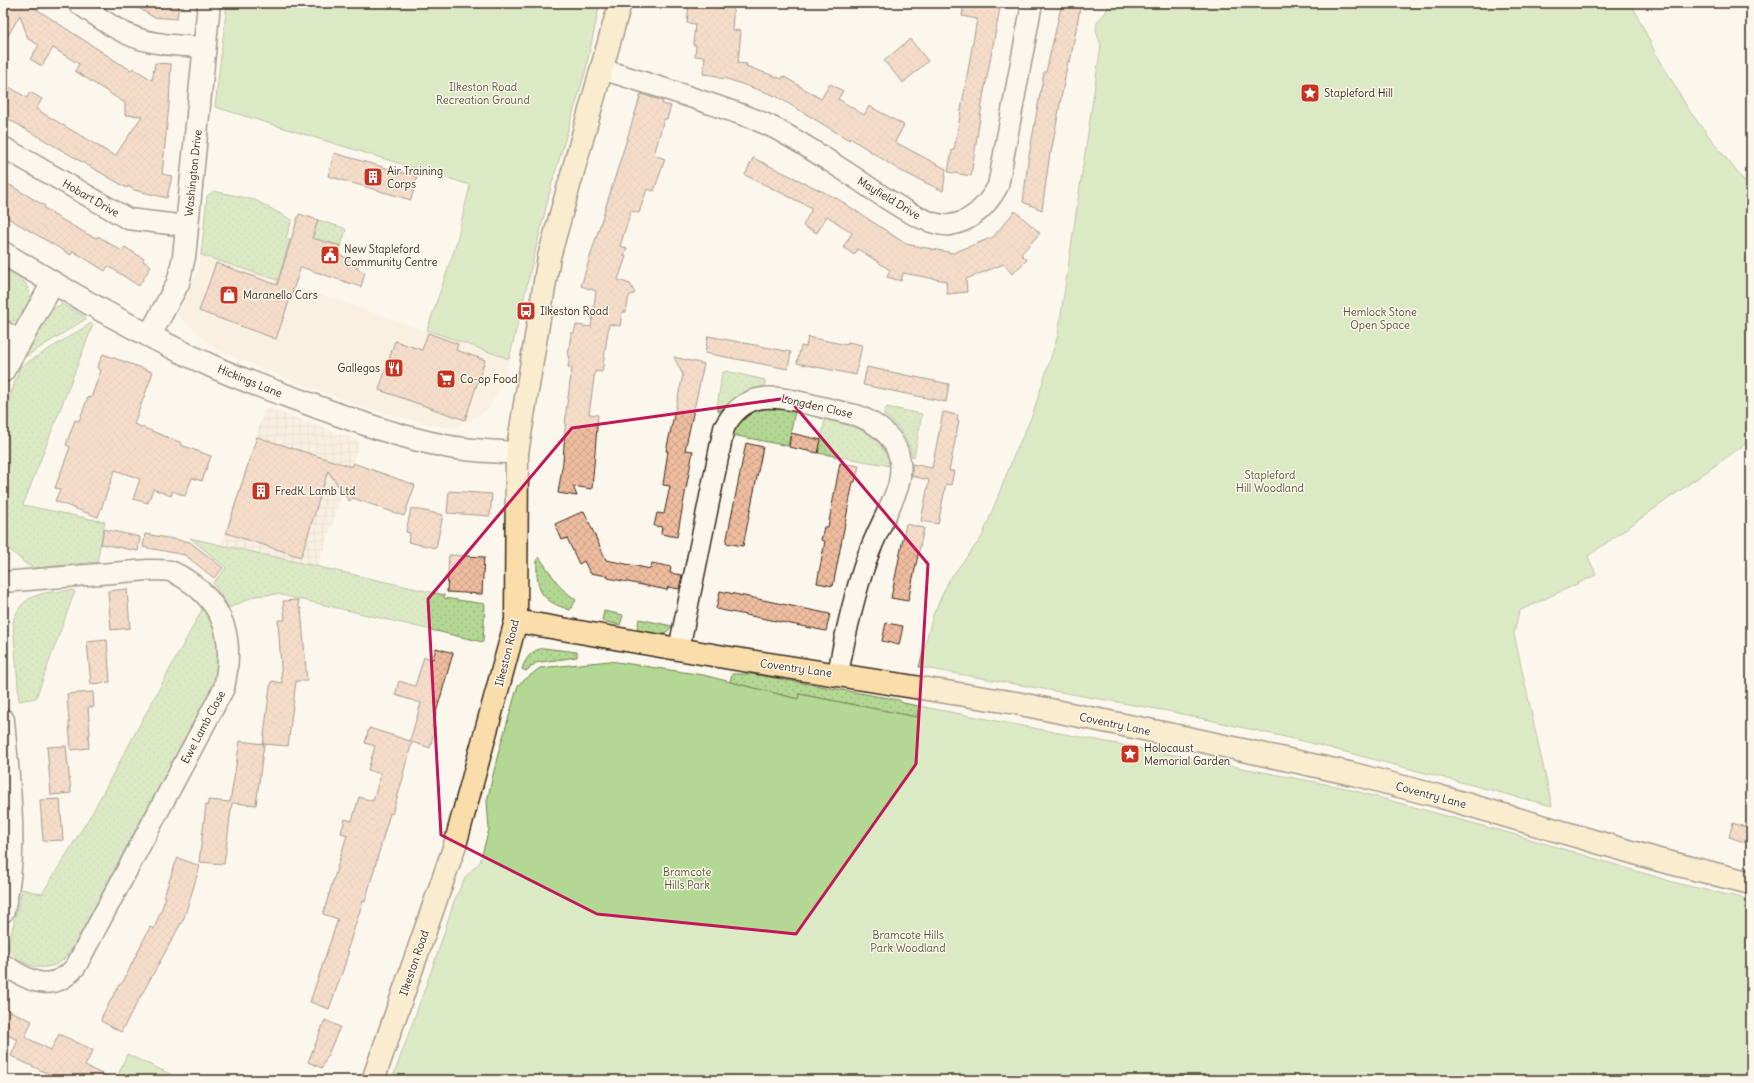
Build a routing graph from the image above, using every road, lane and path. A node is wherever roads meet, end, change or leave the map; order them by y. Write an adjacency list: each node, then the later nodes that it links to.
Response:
1 (78, 3): 5 (street)
2 (209, 3): 5 (street, Washington Drive)
3 (620, 3): 6 (main road, Ilkeston Road)
4 (1032, 3): 6 (street, Mayfield Drive)
5 (205, 47): 8 (street, Washington Drive)
6 (601, 69): 14 (main road, Ilkeston Road)
7 (3, 146): 8 (street, Hobart Drive)
8 (187, 226): 12 (street, Washington Drive)
9 (3, 253): 10 (street, Hickings Lane)
10 (53, 282): 11 (street); 12 (street, Hickings Lane)
11 (11, 335): 13 (street)
12 (150, 335): 14 (street, Hickings Lane)
13 (3, 372)
14 (517, 453): 16 (main road, Ilkeston Road)
15 (3, 582): 22 (street, Ewe Lamb Close)
16 (516, 621): 17 (main road, Coventry Lane); 23 (main road, Ilkeston Road)
17 (679, 649): 18 (main road, Coventry Lane); 18 (street, Longden Close)
18 (838, 674): 20 (main road, Coventry Lane)
19 (3, 720): 21 (street)
20 (1751, 883)
21 (3, 911)
22 (3, 964)
23 (373, 1080)

